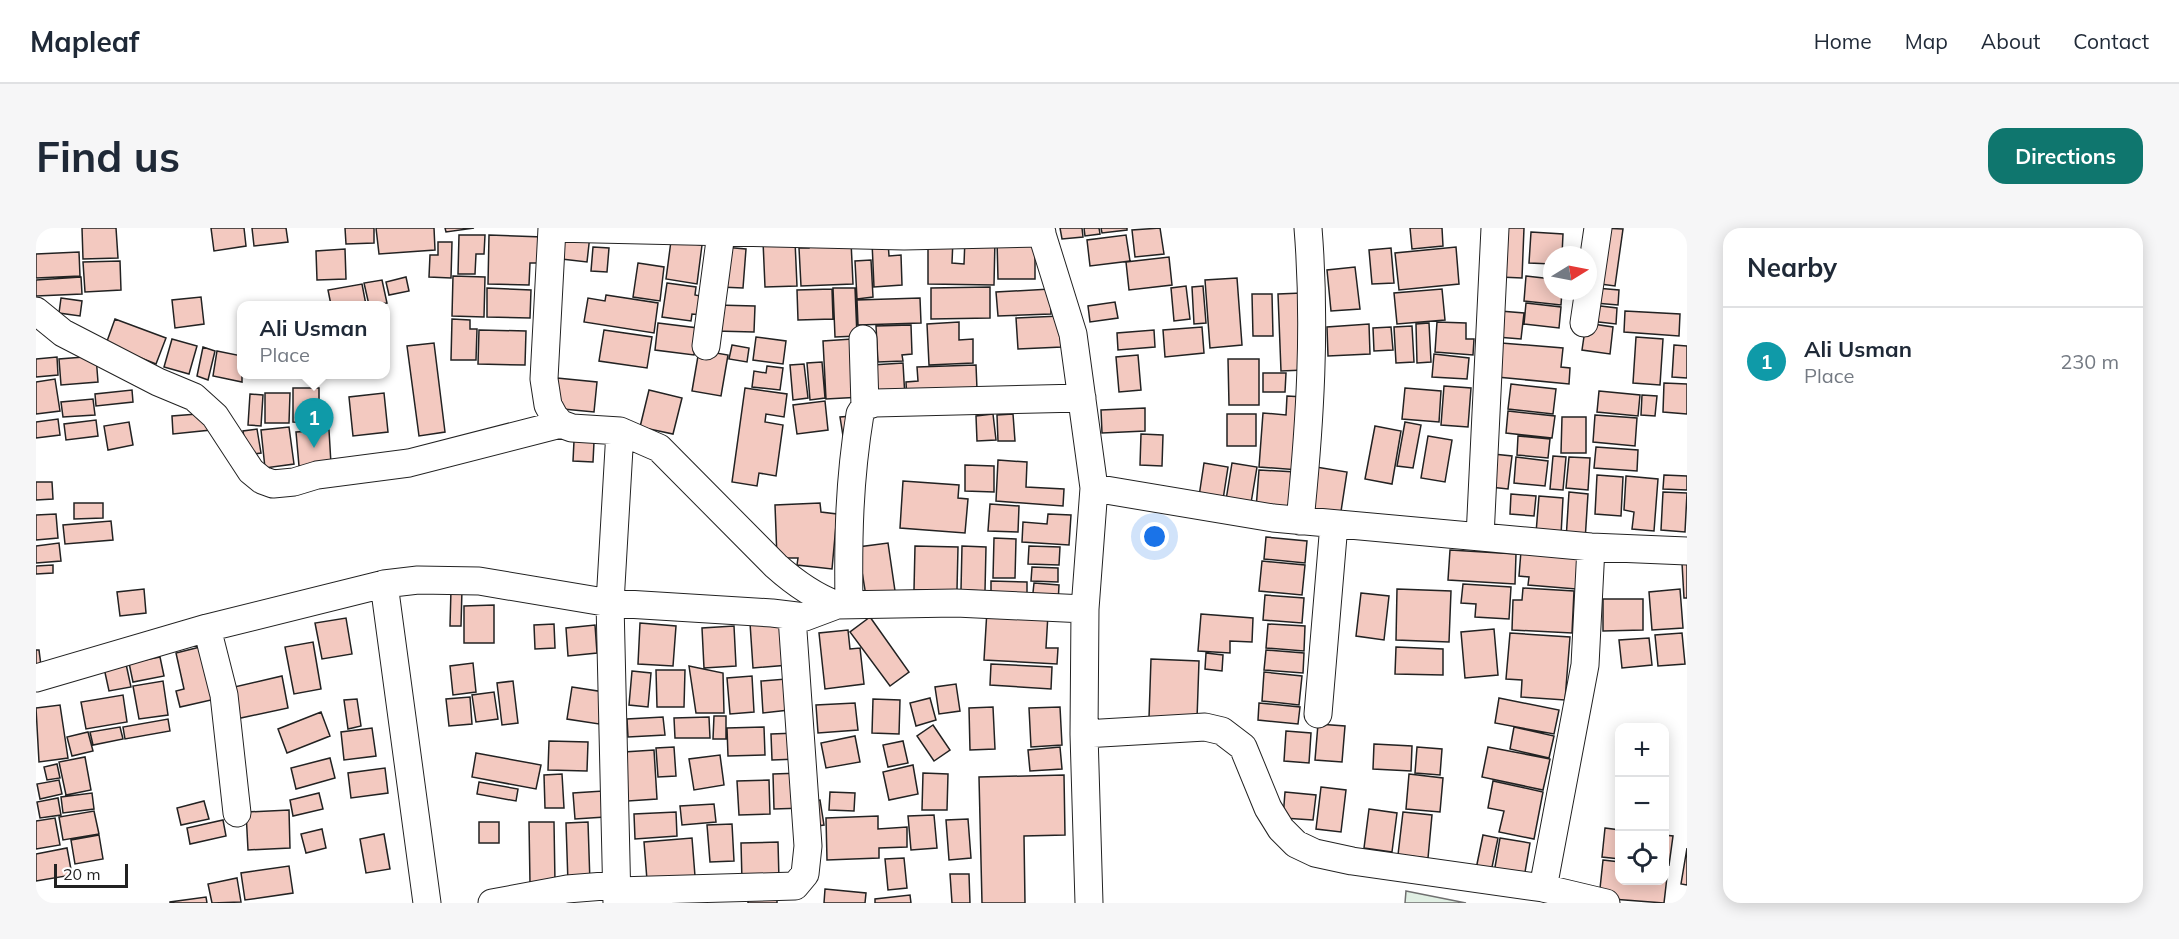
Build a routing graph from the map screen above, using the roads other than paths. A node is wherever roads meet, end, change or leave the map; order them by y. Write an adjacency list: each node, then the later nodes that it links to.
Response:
1 (552, 228): 6 (street); 13 (street)
2 (1308, 228): 16 (street)
3 (1495, 228): 18 (street)
4 (1598, 228): 8 (street)
5 (1041, 230): 6 (street); 11 (street)
6 (721, 233): 10 (street)
7 (36, 311): 13 (street)
8 (1584, 323)
9 (863, 339): 12 (street)
10 (706, 346)
11 (1082, 398): 12 (street); 15 (street)
12 (864, 406): 24 (street)
13 (561, 424): 14 (street)
14 (620, 431): 22 (street); 24 (street)
15 (1095, 488): 16 (street); 23 (street)
16 (1300, 521): 17 (street)
17 (1334, 524): 18 (street); 27 (street)
18 (1480, 537): 19 (street)
19 (1591, 547): 20 (street); 30 (street)
20 (1687, 551)
21 (384, 584): 22 (street); 25 (street); 33 (street)
22 (610, 603): 24 (street); 31 (street)
23 (1085, 609): 24 (street); 28 (street)
24 (822, 611): 32 (street)
25 (207, 628): 26 (street); 29 (street)
26 (36, 678)
27 (1318, 714)
28 (1084, 734): 30 (street); 35 (street)
29 (237, 813)
30 (1543, 888): 36 (street)
31 (617, 893): 32 (street); 34 (street)
32 (797, 894)
33 (427, 903)
34 (492, 903)
35 (1089, 903)
36 (1606, 903)

